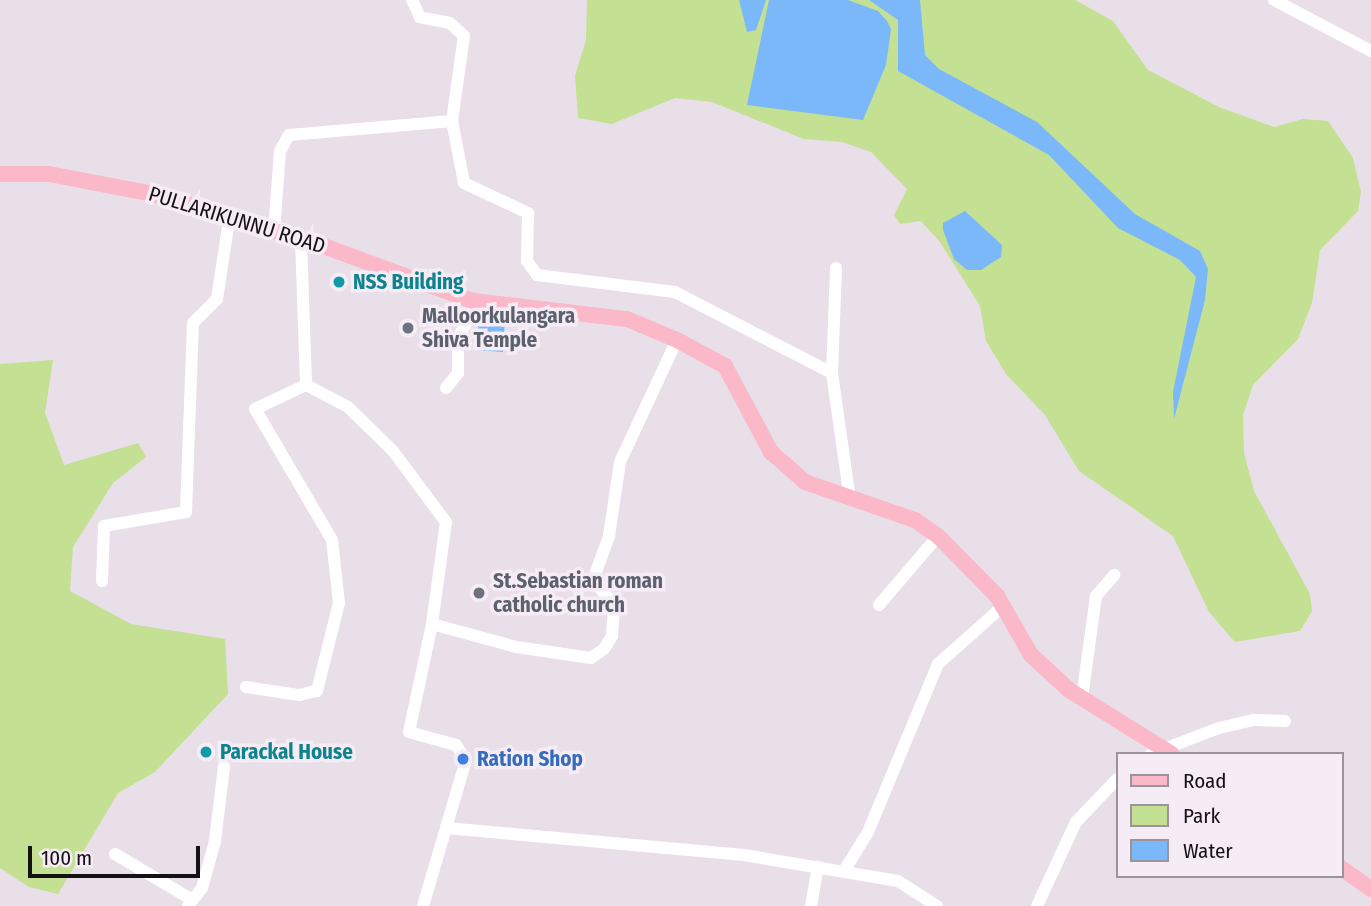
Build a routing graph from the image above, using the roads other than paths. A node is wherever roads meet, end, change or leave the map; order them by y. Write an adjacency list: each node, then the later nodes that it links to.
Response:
1 (412, 0): 4 (street)
2 (1274, 0): 3 (street)
3 (1371, 51)
4 (452, 121): 7 (street); 12 (street)
5 (0, 174): 6 (main road, PULLARIKUNNU ROAD)
6 (230, 214): 7 (main road, PULLARIKUNNU ROAD); 18 (street)
7 (274, 231): 8 (main road, PULLARIKUNNU ROAD)
8 (301, 240): 10 (main road, PULLARIKUNNU ROAD); 13 (street)
9 (836, 268): 12 (street)
10 (478, 302): 11 (main road, PULLARIKUNNU ROAD); 14 (street)
11 (677, 340): 15 (main road, PULLARIKUNNU ROAD); 21 (street)
12 (832, 373): 15 (street)
13 (306, 385): 21 (street); 22 (street)
14 (446, 388)
15 (850, 499): 16 (main road, PULLARIKUNNU ROAD)
16 (938, 536): 19 (street); 20 (main road, PULLARIKUNNU ROAD)
17 (1114, 575): 23 (street)
18 (103, 580)
19 (879, 605)
20 (1003, 606): 23 (main road, PULLARIKUNNU ROAD); 32 (street)
21 (432, 625): 28 (street)
22 (246, 687)
23 (1082, 698): 25 (main road, PULLARIKUNNU ROAD)
24 (1285, 721): 25 (street)
25 (1162, 752)
26 (224, 767): 34 (street)
27 (1116, 780): 38 (street)
28 (446, 828): 30 (street); 35 (street)
29 (115, 854): 34 (street)
30 (818, 867): 32 (street); 36 (street)
31 (1343, 869): 33 (main road)
32 (844, 871): 37 (street)
33 (1371, 889)
34 (189, 903)
35 (423, 906)
36 (811, 906)
37 (937, 906)
38 (1037, 906)

